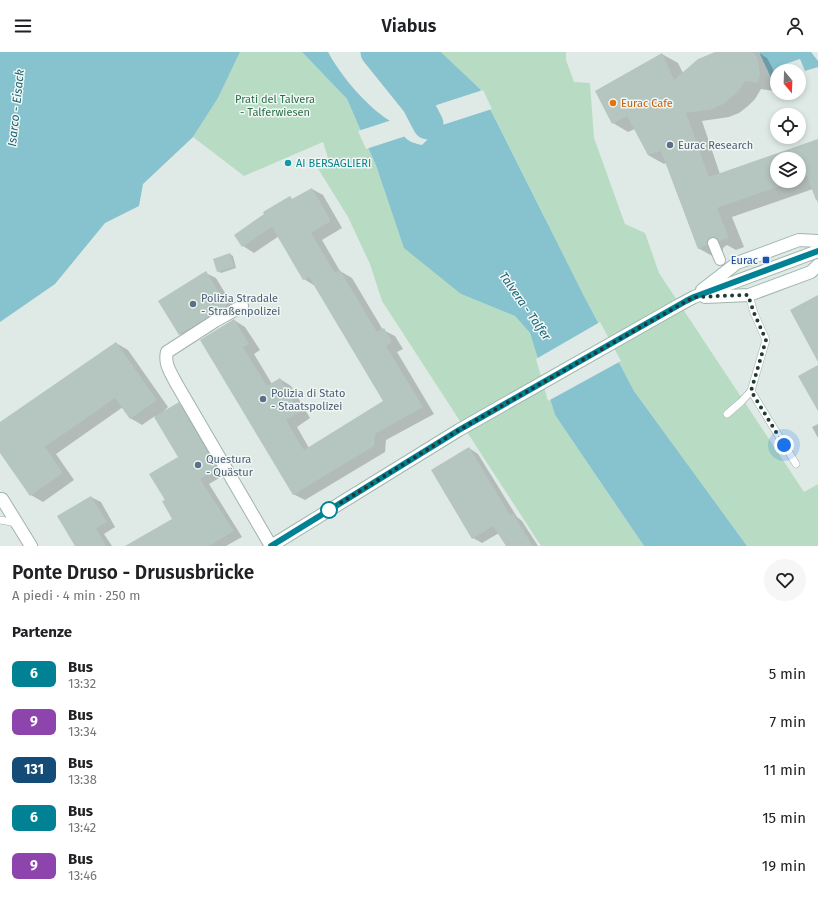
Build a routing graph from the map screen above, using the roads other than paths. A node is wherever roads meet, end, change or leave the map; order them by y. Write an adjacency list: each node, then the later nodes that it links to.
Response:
1 (818, 241): 7 (main road)
2 (713, 243): 4 (street)
3 (818, 251): 7 (main road)
4 (720, 260)
5 (818, 265): 6 (main road)
6 (748, 295): 7 (main road); 9 (lane)
7 (694, 297): 16 (main road)
8 (242, 306): 16 (main road)
9 (751, 391): 10 (lane); 11 (lane)
10 (727, 414)
11 (796, 464)
12 (2, 499): 14 (main road)
13 (0, 520): 14 (lane)
14 (17, 523): 15 (main road)
15 (31, 546)
16 (271, 546)

